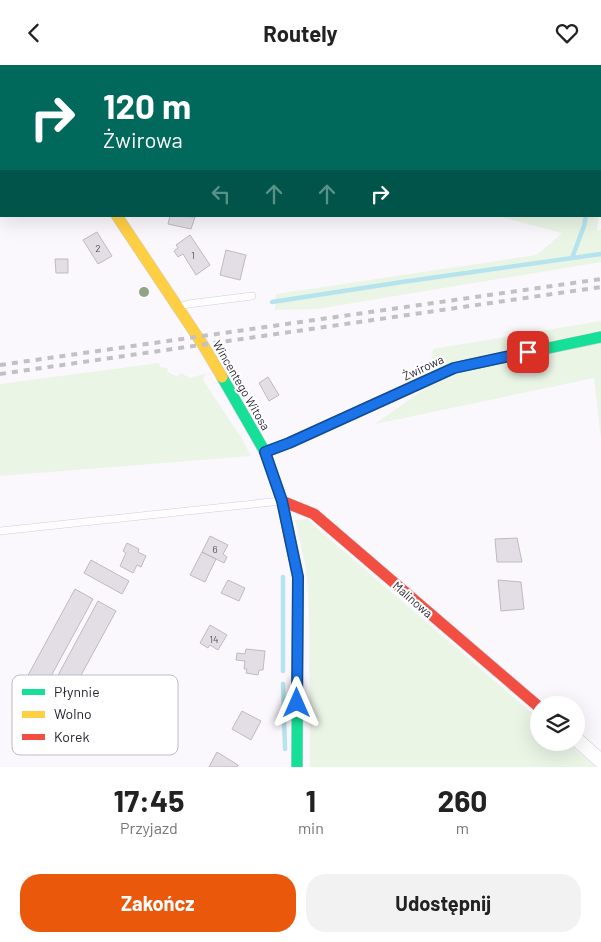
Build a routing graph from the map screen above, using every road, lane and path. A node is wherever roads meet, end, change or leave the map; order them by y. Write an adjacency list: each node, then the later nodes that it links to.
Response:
1 (118, 217): 3 (street, Wincentego Witosa)
2 (252, 296): 3 (lane)
3 (178, 307): 5 (street, Wincentego Witosa)
4 (601, 337): 5 (street, Żwirowa)
5 (265, 452): 6 (street, Wincentego Witosa)
6 (282, 501): 7 (lane); 8 (street, Malinowa); 11 (street, Wincentego Witosa)
7 (0, 531)
8 (530, 699)
9 (585, 747): 10 (street)
10 (601, 761)
11 (296, 767)

